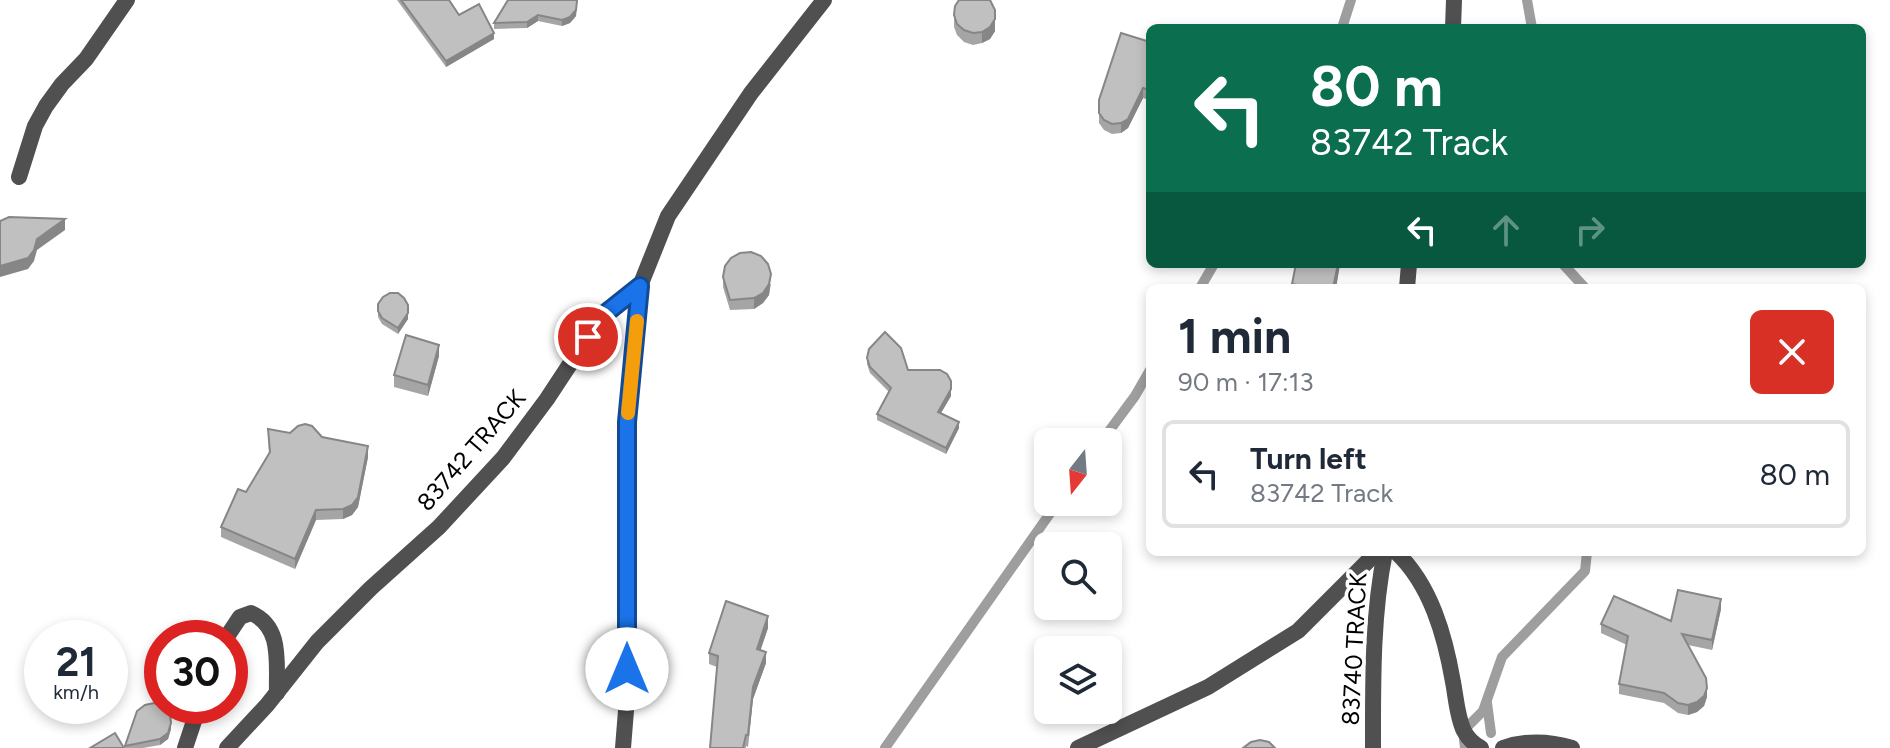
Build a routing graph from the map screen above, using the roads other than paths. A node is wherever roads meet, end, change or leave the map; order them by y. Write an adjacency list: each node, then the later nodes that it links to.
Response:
1 (127, 0): 5 (street)
2 (824, 0): 6 (street, 83742 TRACK)
3 (1454, 0): 4 (street)
4 (1453, 24)
5 (19, 177)
6 (640, 286): 11 (street, 83742 TRACK); 15 (street)
7 (1373, 556): 16 (street)
8 (1384, 556): 17 (street, 83740 TRACK)
9 (1400, 556): 18 (street)
10 (238, 620): 11 (street)
11 (277, 693): 14 (street, 83742 TRACK)
12 (193, 724): 13 (street)
13 (185, 748)
14 (227, 748)
15 (623, 748)
16 (1078, 748)
17 (1373, 748)
18 (1481, 748)
19 (1503, 748): 20 (street)
20 (1572, 748)

